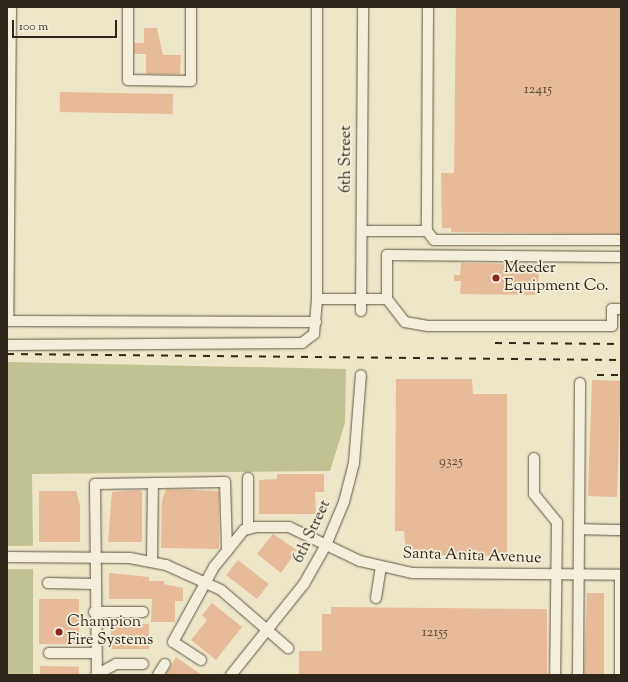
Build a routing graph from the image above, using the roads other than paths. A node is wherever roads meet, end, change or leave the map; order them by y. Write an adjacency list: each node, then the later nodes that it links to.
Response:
1 (11, 7): 16 (street)
2 (128, 7): 3 (street)
3 (191, 7)
4 (317, 7): 11 (street)
5 (363, 7): 7 (street, 6th Street)
6 (428, 7): 8 (street)
7 (362, 231): 8 (street); 12 (street, 6th Street)
8 (427, 231): 9 (street)
9 (621, 240)
10 (621, 257): 13 (street)
11 (317, 299): 12 (street); 16 (street)
12 (362, 299): 13 (street); 15 (street, 6th Street)
13 (387, 299): 14 (street)
14 (621, 309)
15 (361, 311)
16 (316, 322): 17 (street)
17 (7, 345)
18 (361, 375): 26 (street, 6th Street)
19 (580, 383): 24 (street)
20 (534, 458): 33 (street)
21 (248, 478): 23 (street)
22 (153, 483): 27 (street); 29 (street); 30 (street)
23 (248, 529): 26 (street, Santa Anita Avenue); 27 (street)
24 (579, 529): 25 (street); 34 (street)
25 (621, 530)
26 (326, 545): 31 (street, Santa Anita Avenue); 41 (street, 6th Street)
27 (226, 551): 35 (street)
28 (7, 556): 29 (street)
29 (94, 557): 30 (street); 37 (street)
30 (152, 561): 35 (street)
31 (381, 568): 33 (street, Santa Anita Avenue); 38 (street)
32 (620, 574): 34 (street, Santa Anita Avenue); 53 (street)
33 (555, 575): 34 (street, Santa Anita Avenue); 51 (street)
34 (579, 575): 52 (street)
35 (207, 582): 41 (street); 45 (street)
36 (48, 583): 37 (street)
37 (94, 584): 39 (street)
38 (376, 598)
39 (94, 612): 40 (street); 44 (street)
40 (144, 612)
41 (268, 628): 42 (street); 50 (street, 6th Street)
42 (288, 648)
43 (49, 653): 44 (street)
44 (95, 653): 48 (street)
45 (201, 660)
46 (143, 664): 48 (street)
47 (165, 664): 49 (street)
48 (96, 675)
49 (158, 675)
50 (231, 675)
51 (555, 675)
52 (578, 675)
53 (620, 675)

